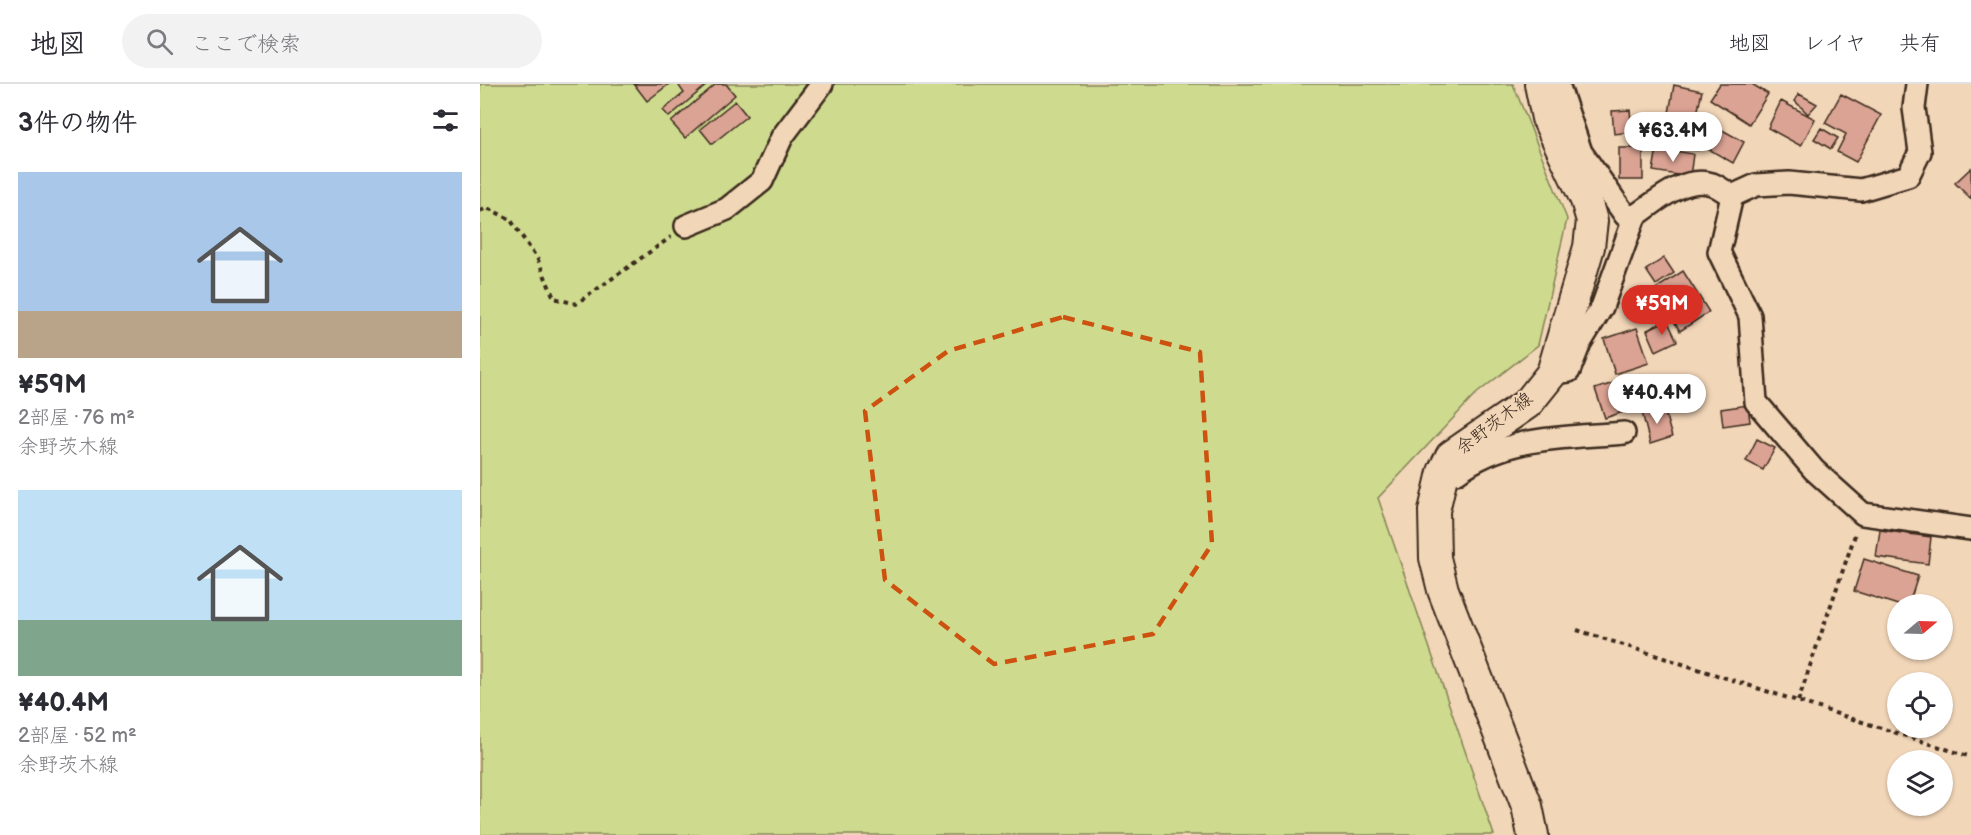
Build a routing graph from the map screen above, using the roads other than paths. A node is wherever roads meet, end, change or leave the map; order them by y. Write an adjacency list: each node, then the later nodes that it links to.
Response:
1 (822, 84): 7 (street)
2 (1540, 84): 8 (main road, 余野茨木線)
3 (1558, 84): 6 (street)
4 (1917, 84): 5 (street)
5 (1732, 196): 6 (street); 11 (street)
6 (1635, 216): 8 (street)
7 (686, 226)
8 (1552, 373): 10 (main road, 余野茨木線)
9 (1624, 433): 10 (street)
10 (1443, 472): 12 (main road, 余野茨木線)
11 (1971, 529)
12 (1533, 835)

